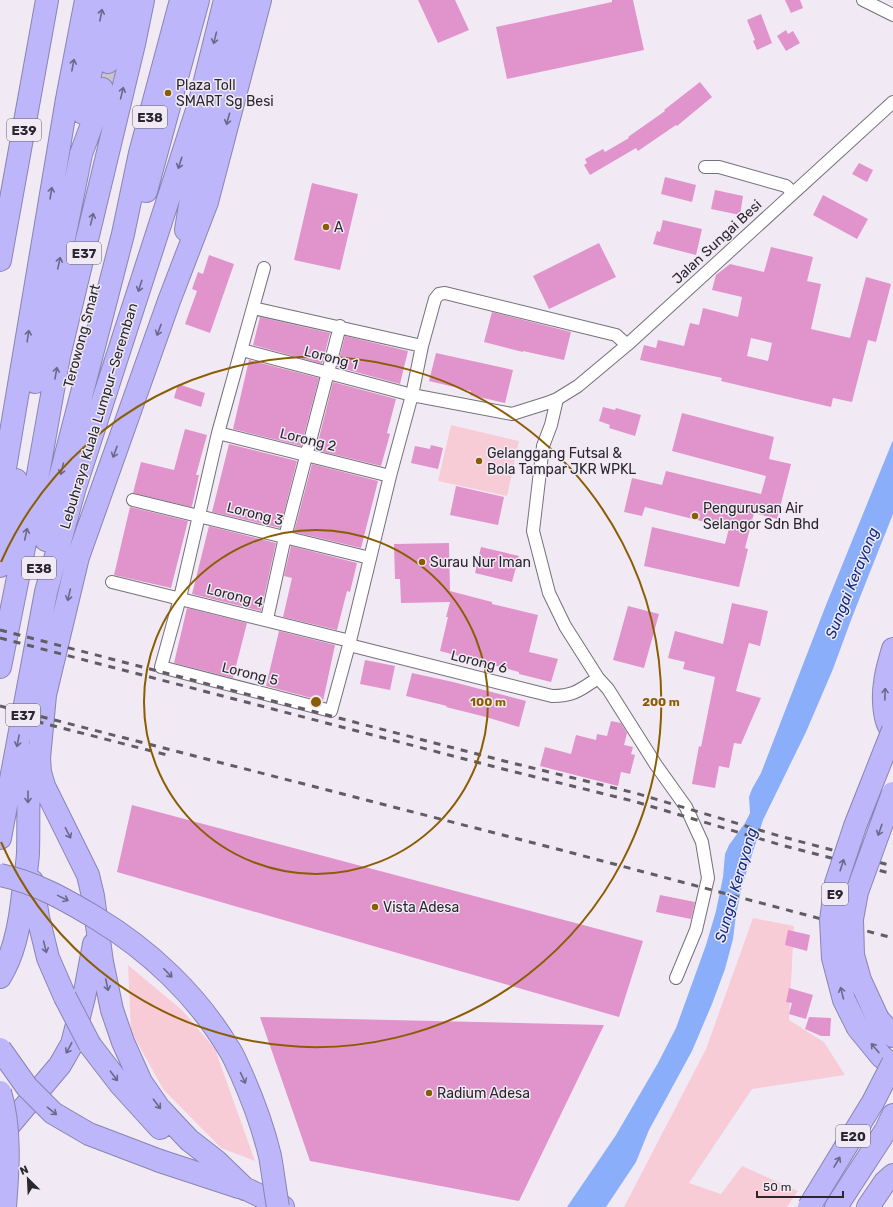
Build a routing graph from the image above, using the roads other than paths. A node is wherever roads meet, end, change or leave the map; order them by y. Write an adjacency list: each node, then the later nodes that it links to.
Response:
1 (39, 0): 21 (highway, E39)
2 (47, 0): 23 (highway, E39)
3 (86, 0): 37 (highway, one-way to 3)
4 (104, 0): 18 (highway, one-way to 4)
5 (121, 0): 15 (highway)
6 (143, 0): 39 (highway, E37, one-way to 6)
7 (165, 0): 39 (highway, Terowong Smart / E38)
8 (181, 0): 22 (highway, Terowong Smart / E38)
9 (198, 0): 22 (highway, Terowong Smart / E38)
10 (225, 0): 45 (highway, Lebuhraya Kuala Lumpur–Seremban / E37, one-way to 45)
11 (243, 0): 25 (highway)
12 (260, 0): 25 (highway, one-way to 25)
13 (863, 0): 14 (street)
14 (893, 15)
15 (108, 62)
16 (102, 89): 18 (highway)
17 (893, 102): 20 (street, Jalan Sungai Besi)
18 (81, 154): 43 (highway, one-way to 18)
19 (705, 167): 20 (street)
20 (793, 193): 28 (street, Jalan Sungai Besi)
21 (0, 217)
22 (123, 234): 48 (highway, Terowong Smart / E38, one-way to 48)
23 (0, 260)
24 (264, 268): 26 (street)
25 (177, 280): 58 (highway, one-way to 58)
26 (253, 308): 27 (street); 30 (street)
27 (340, 326): 29 (street); 31 (street)
28 (628, 345): 29 (street); 33 (street, Jalan Sungai Besi)
29 (422, 346): 32 (street)
30 (242, 350): 31 (street, Lorong 1); 34 (street)
31 (328, 372): 32 (street, Lorong 1); 35 (street)
32 (412, 395): 33 (street, Jalan Sungai Besi); 36 (street)
33 (557, 399): 52 (street)
34 (218, 433): 35 (street, Lorong 2); 40 (street)
35 (306, 455): 36 (street, Lorong 2); 41 (street)
36 (390, 476): 42 (street)
37 (0, 498)
38 (133, 500): 40 (street, Lorong 3)
39 (32, 508): 51 (highway, E37, one-way to 39)
40 (200, 516): 41 (street, Lorong 3); 46 (street)
41 (286, 537): 42 (street, Lorong 3); 47 (street)
42 (370, 558): 49 (street)
43 (0, 566)
44 (112, 582): 46 (street, Lorong 4)
45 (46, 592): 48 (highway, Lebuhraya Kuala Lumpur–Seremban / E37); 56 (highway, one-way to 56)
46 (180, 598): 47 (street, Lorong 4); 49 (street, Lorong 5)
47 (267, 619): 49 (street, Lorong 4)
48 (38, 636): 55 (highway, Lebuhraya Kuala Lumpur–Seremban / E37, one-way to 55)
49 (349, 643): 52 (street, Lorong 6)
50 (893, 649): 53 (highway, one-way to 50)
51 (0, 667)
52 (598, 678): 60 (street)
53 (893, 731): 64 (highway, E9, one-way to 53, bridge)
54 (893, 793): 61 (highway, E9, one-way to 61, bridge)
55 (0, 838)
56 (28, 854): 59 (highway); 69 (highway, one-way to 69, bridge)
57 (0, 875): 71 (highway, one-way to 71, bridge)
58 (97, 919): 67 (highway, one-way to 67); 69 (highway, one-way to 69)
59 (0, 977)
60 (676, 978)
61 (893, 1036)
62 (0, 1049): 69 (highway, one-way to 69, bridge)
63 (893, 1063): 73 (highway, E20, one-way to 63, bridge)
64 (893, 1066)
65 (0, 1092): 70 (highway, bridge)
66 (893, 1115): 74 (highway, E20)
67 (0, 1136)
68 (893, 1174): 75 (highway)
69 (246, 1189): 72 (highway)
70 (5, 1207)
71 (278, 1207)
72 (283, 1207)
73 (809, 1207)
74 (836, 1207)
75 (868, 1207)

